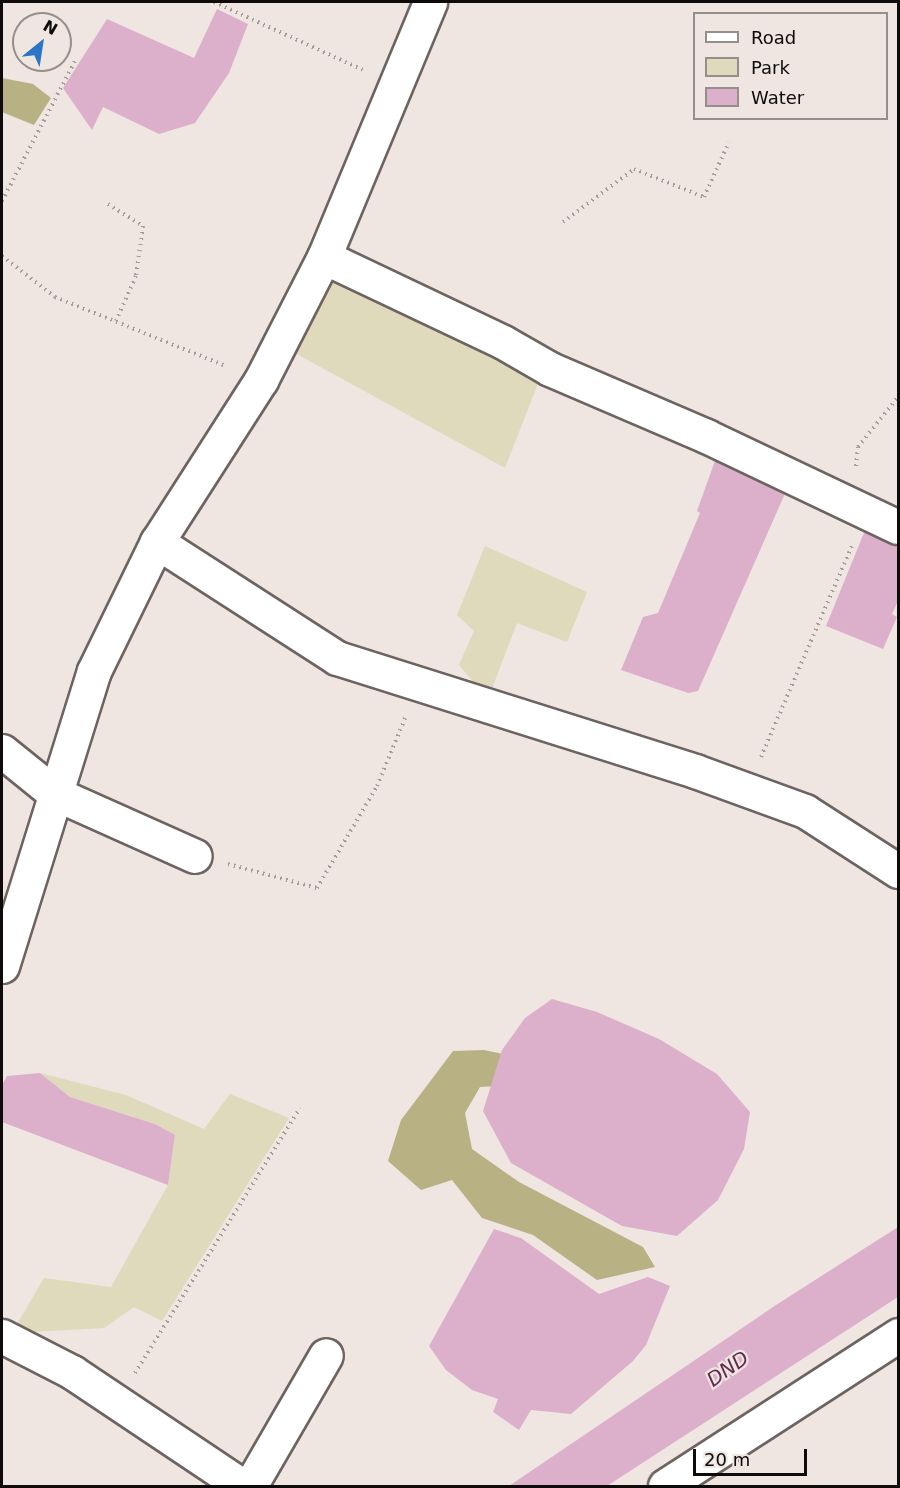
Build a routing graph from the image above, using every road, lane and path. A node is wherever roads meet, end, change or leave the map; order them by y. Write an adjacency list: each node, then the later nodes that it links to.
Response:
1 (214, 2): 4 (path)
2 (430, 2): 4 (street)
3 (75, 61): 6 (path)
4 (394, 85): 10 (street)
5 (729, 142): 8 (path)
6 (2, 201)
7 (108, 204): 11 (path)
8 (563, 222)
9 (2, 255): 11 (path)
10 (324, 257): 12 (street); 14 (street)
11 (116, 321): 12 (path)
12 (261, 380): 16 (street)
13 (898, 397): 14 (path)
14 (864, 512): 15 (street); 19 (path)
15 (898, 527)
16 (157, 543): 17 (street); 20 (street)
17 (419, 685): 19 (street); 21 (path)
18 (2, 751): 20 (street)
19 (746, 790): 22 (street)
20 (54, 793): 21 (street); 23 (street)
21 (195, 856)
22 (898, 871)
23 (2, 966)
24 (300, 1108): 28 (path)
25 (898, 1335): 31 (street)
26 (2, 1336): 28 (street)
27 (326, 1355): 30 (street)
28 (117, 1401): 29 (street)
29 (242, 1486)
30 (250, 1486)
31 (665, 1486)

